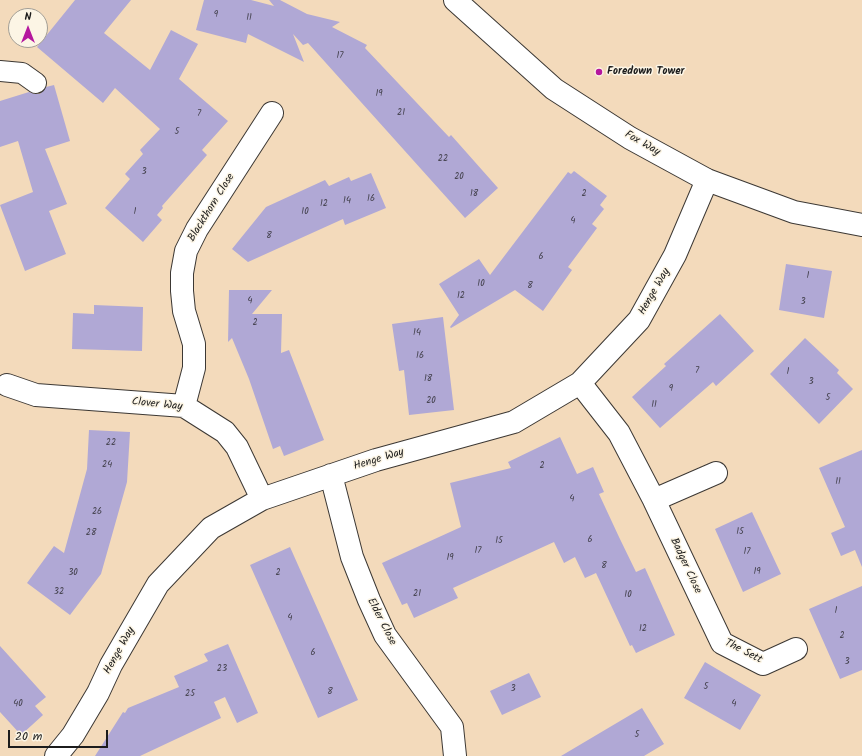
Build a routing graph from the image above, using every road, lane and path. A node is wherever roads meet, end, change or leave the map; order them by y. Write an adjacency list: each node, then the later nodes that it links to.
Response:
1 (455, 0): 5 (street, Fox Way)
2 (0, 71): 3 (lane)
3 (36, 83)
4 (272, 113): 9 (street, Blackthorn Close)
5 (707, 180): 6 (street, Fox Way); 7 (street, Henge Way)
6 (862, 225)
7 (580, 383): 11 (street, Henge Way); 13 (street, Badger Close)
8 (7, 385): 9 (street, Clover Way)
9 (184, 406): 12 (street, Clover Way)
10 (716, 473): 13 (street)
11 (331, 475): 12 (street, Henge Way); 17 (street, Elder Close)
12 (262, 499): 16 (street, Henge Way)
13 (654, 500): 14 (street, Badger Close)
14 (716, 633): 15 (street, The Sett)
15 (796, 649)
16 (56, 756)
17 (455, 756)

